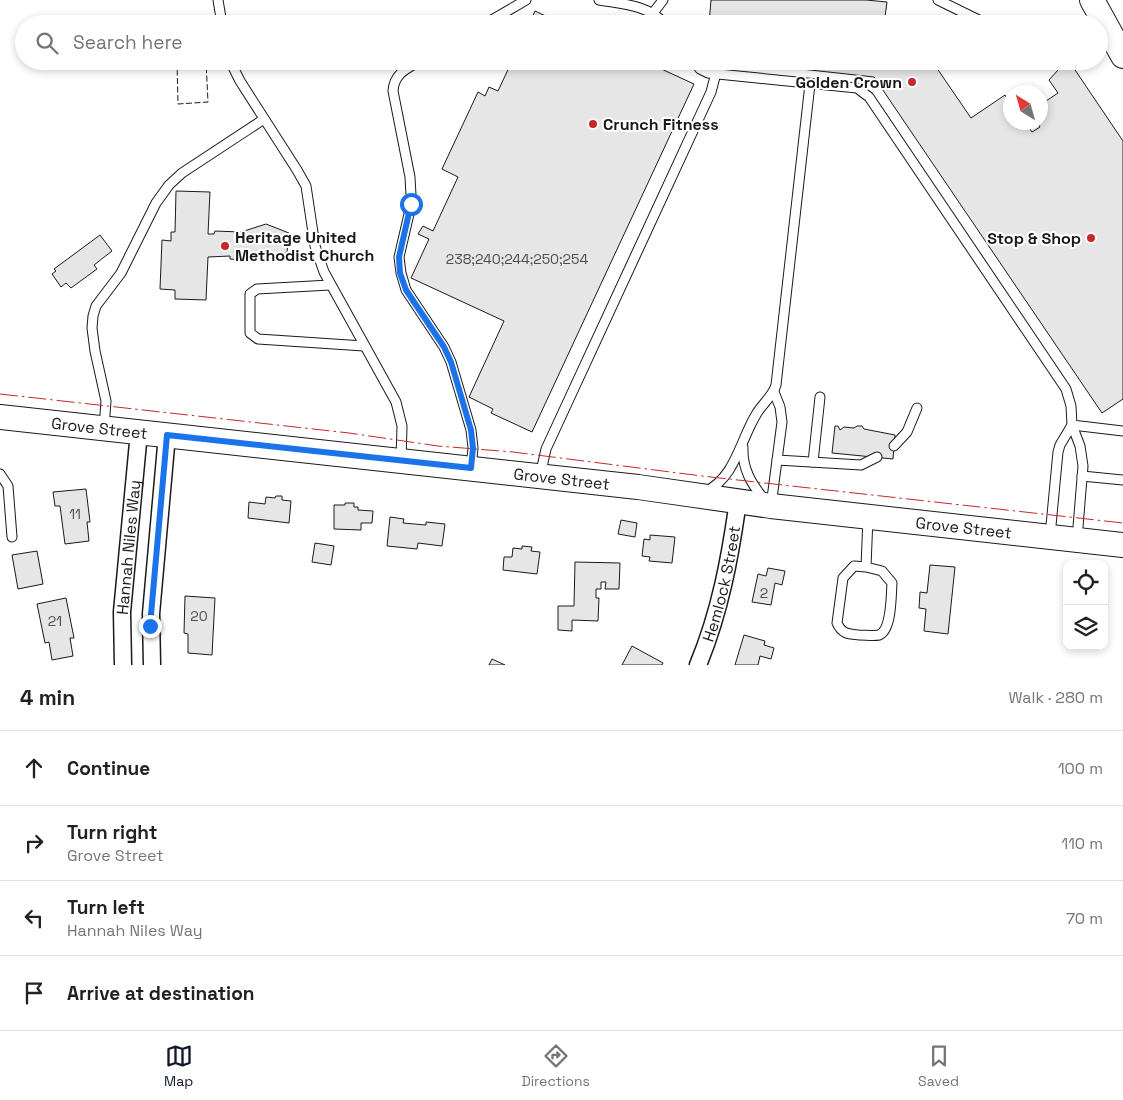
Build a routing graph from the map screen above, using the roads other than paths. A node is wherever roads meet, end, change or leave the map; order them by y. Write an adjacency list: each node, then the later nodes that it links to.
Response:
1 (218, 0): 8 (lane)
2 (526, 0): 9 (lane)
3 (599, 0): 7 (lane)
4 (663, 0): 7 (lane)
5 (938, 0): 10 (lane)
6 (1092, 0): 11 (main road)
7 (653, 13)
8 (220, 15)
9 (500, 15)
10 (969, 15)
11 (1100, 15)
12 (1108, 30): 13 (main road)
13 (1123, 56)
14 (234, 70): 19 (lane)
15 (405, 70): 37 (lane)
16 (702, 70): 17 (lane)
17 (716, 74): 18 (lane); 39 (lane)
18 (810, 84): 22 (lane); 26 (lane)
19 (264, 119): 20 (lane); 27 (lane)
20 (330, 285): 21 (lane); 21 (lane)
21 (364, 346): 34 (lane)
22 (774, 392): 31 (lane); 35 (lane)
23 (820, 397): 36 (lane)
24 (917, 408): 32 (lane)
25 (0, 417): 27 (main road, Grove Street)
26 (1072, 425): 28 (lane); 40 (lane); 47 (lane)
27 (104, 428): 29 (main road, Grove Street)
28 (1123, 431)
29 (139, 432): 30 (main road, Grove Street); 51 (street, Hannah Niles Way)
30 (167, 435): 34 (main road, Grove Street); 52 (street, Hannah Niles Way)
31 (743, 444): 42 (lane); 44 (lane)
32 (894, 446)
33 (877, 457): 36 (lane)
34 (401, 460): 37 (main road, Grove Street)
35 (777, 460): 36 (lane); 44 (lane)
36 (812, 462)
37 (471, 468): 39 (main road, Grove Street)
38 (0, 474): 46 (lane)
39 (540, 476): 42 (main road, Grove Street)
40 (1082, 476): 41 (lane); 48 (lane)
41 (1123, 480)
42 (698, 496): 43 (main road, Grove Street)
43 (738, 501): 44 (main road, Grove Street); 53 (street, Hemlock Street)
44 (771, 506): 45 (main road, Grove Street)
45 (868, 517): 47 (main road, Grove Street); 50 (lane)
46 (12, 537)
47 (1050, 537): 48 (main road, Grove Street)
48 (1077, 540): 49 (main road, Grove Street)
49 (1123, 545)
50 (866, 566): 50 (lane)
51 (123, 665)
52 (152, 665)
53 (698, 665)

